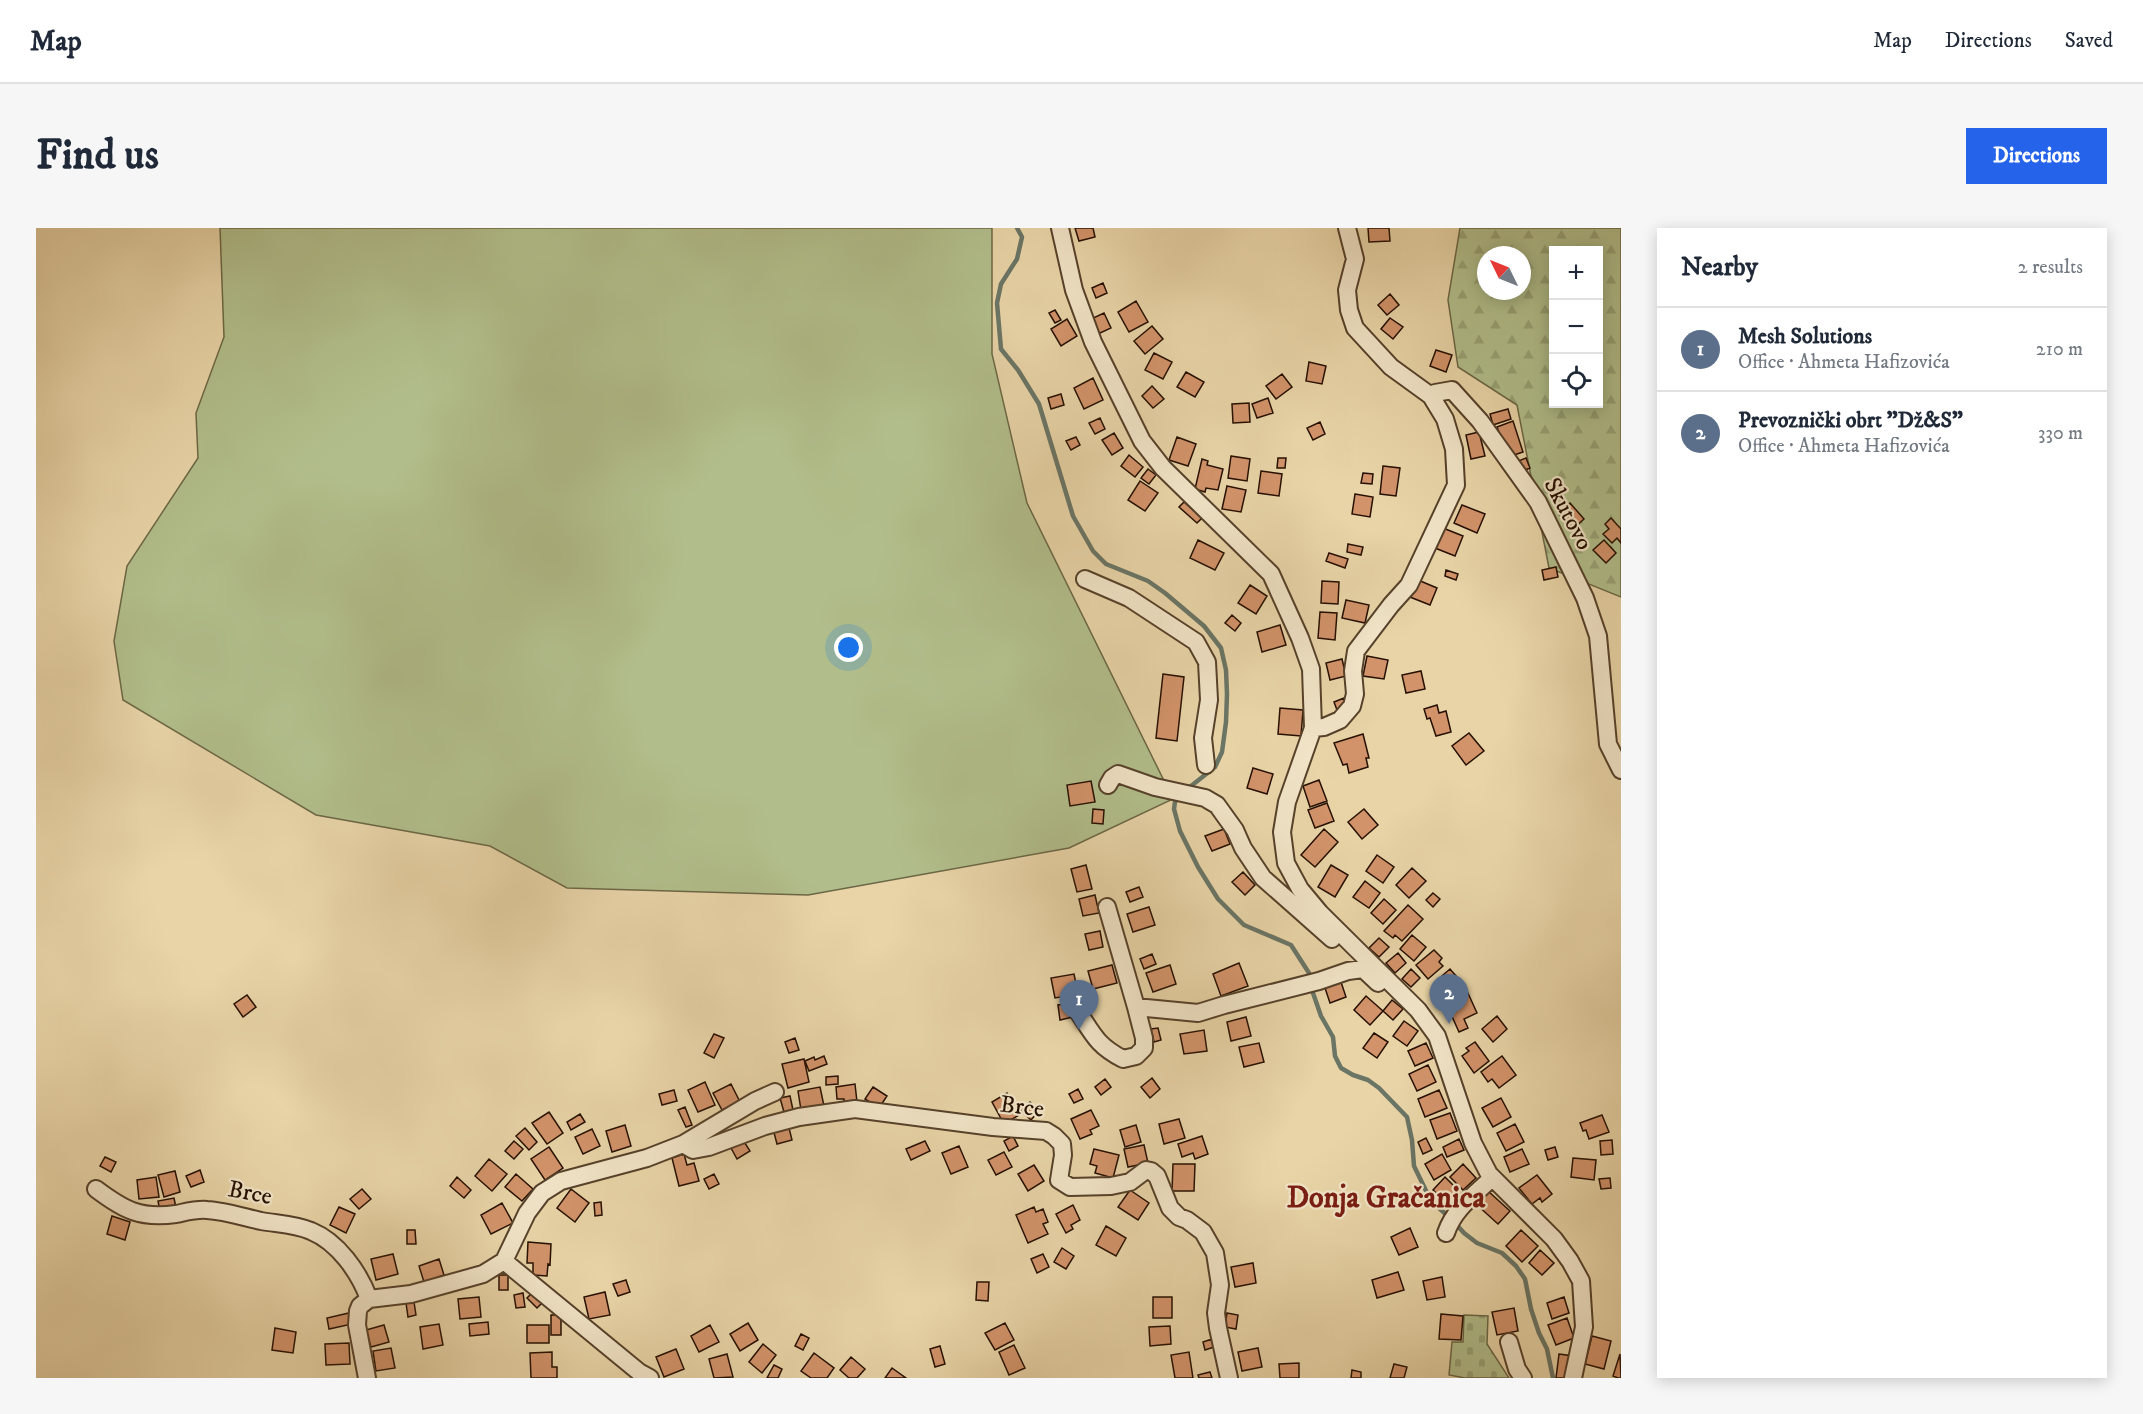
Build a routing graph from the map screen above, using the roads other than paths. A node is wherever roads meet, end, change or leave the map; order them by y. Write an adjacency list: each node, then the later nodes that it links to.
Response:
1 (1060, 228): 5 (street)
2 (1347, 228): 3 (street)
3 (1431, 396): 5 (street); 7 (street, Skutovo)
4 (1085, 579): 6 (street)
5 (1313, 728): 11 (street)
6 (1206, 765)
7 (1621, 770)
8 (1108, 784): 10 (street)
9 (1107, 907): 12 (street)
10 (1363, 969): 11 (street); 12 (street)
11 (1406, 997): 16 (street)
12 (1136, 1007): 13 (street)
13 (1079, 1013)
14 (776, 1092): 15 (street, Brce)
15 (683, 1144): 19 (street, Brce); 24 (street, Brce)
16 (1492, 1178): 18 (street); 26 (street)
17 (96, 1190): 20 (street, Brce)
18 (1451, 1223)
19 (504, 1261): 20 (street); 23 (street)
20 (369, 1299): 22 (street)
21 (1509, 1342): 25 (street)
22 (367, 1378)
23 (650, 1378)
24 (1229, 1378)
25 (1522, 1378)
26 (1573, 1378)

